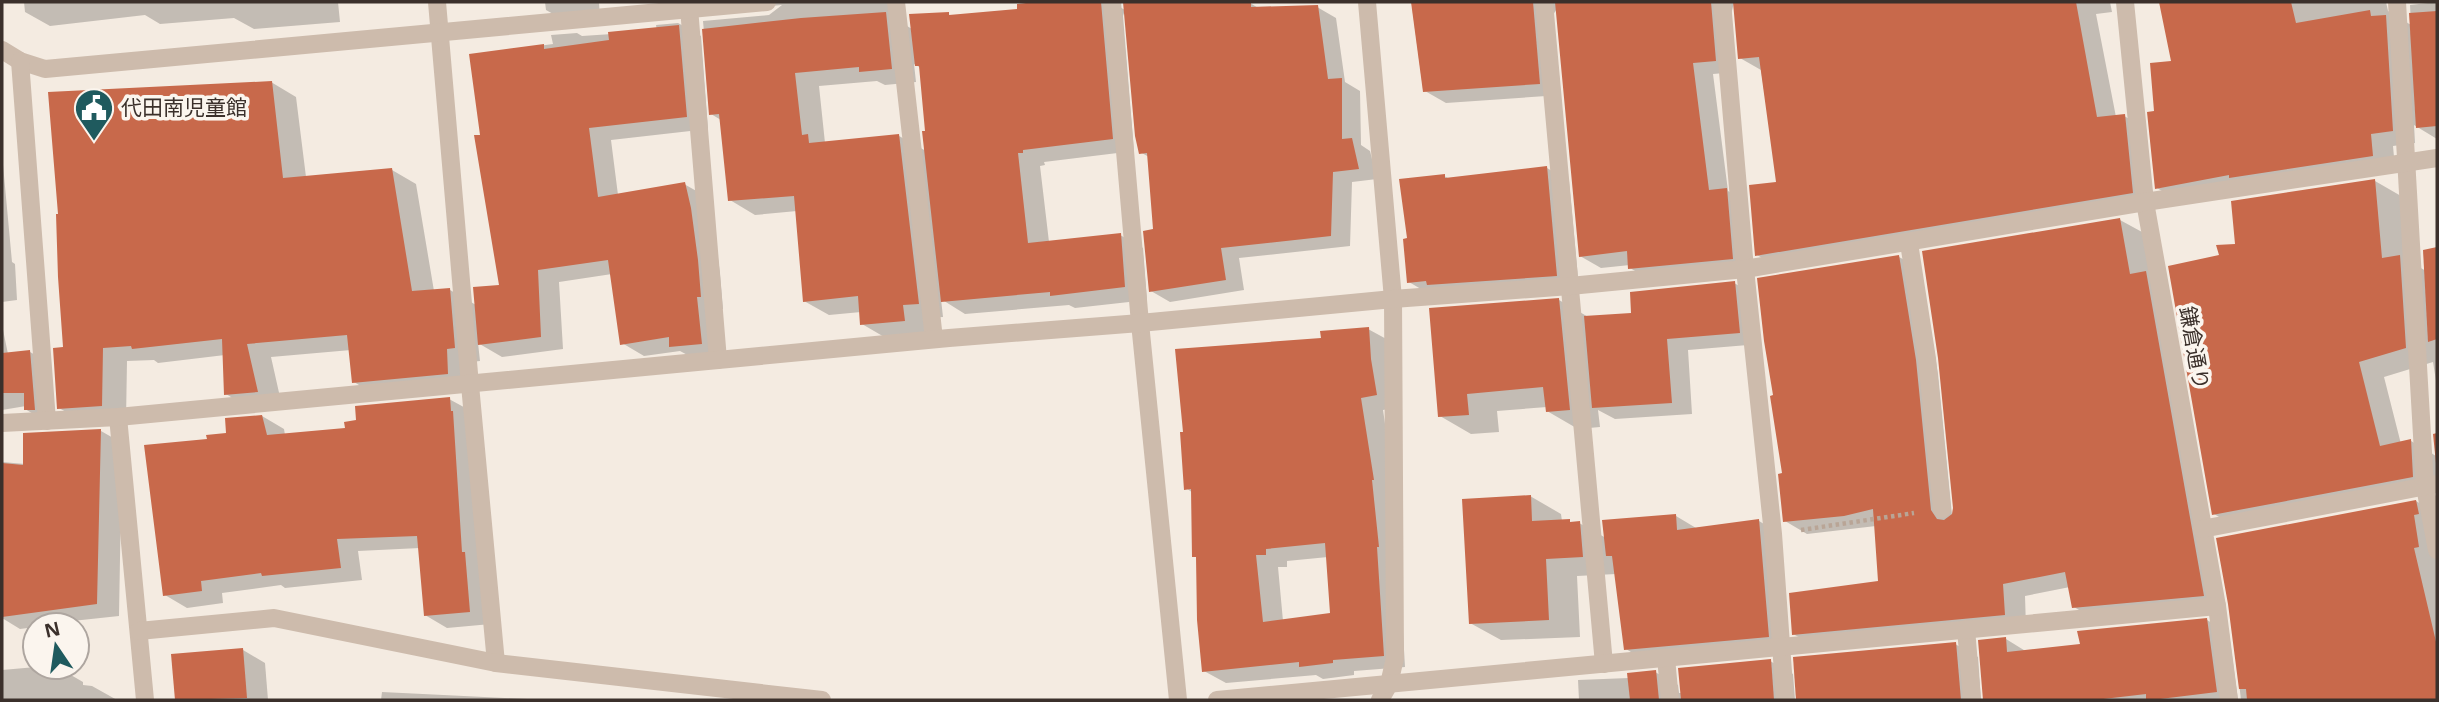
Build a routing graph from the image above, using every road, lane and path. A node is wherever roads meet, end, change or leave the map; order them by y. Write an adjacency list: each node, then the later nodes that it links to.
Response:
1 (437, 2): 12 (street)
2 (767, 2): 10 (street)
3 (896, 2): 23 (street)
4 (1112, 2): 22 (street)
5 (1367, 2): 21 (street)
6 (1544, 2): 20 (street)
7 (1722, 2): 19 (street)
8 (2125, 2): 17 (street, 鎌倉通り)
9 (2396, 2): 16 (street)
10 (711, 4): 11 (street)
11 (689, 8): 12 (street); 24 (street)
12 (440, 32): 14 (street); 25 (street)
13 (2, 50): 14 (street)
14 (20, 61): 27 (street)
15 (2437, 158): 16 (street)
16 (2405, 163): 17 (street); 29 (street)
17 (2146, 202): 18 (street); 31 (street, 鎌倉通り)
18 (1909, 243): 19 (street); 30 (street)
19 (1745, 269): 20 (street); 32 (street)
20 (1570, 286): 21 (street); 40 (street)
21 (1393, 299): 22 (street); 41 (street)
22 (1140, 323): 23 (street); 45 (street)
23 (934, 339): 24 (street)
24 (718, 360): 25 (street)
25 (470, 385): 26 (street); 39 (street)
26 (118, 417): 27 (street); 36 (street)
27 (47, 421): 28 (street)
28 (2, 423)
29 (2431, 486): 31 (street); 33 (street)
30 (1942, 509): 32 (path)
31 (2202, 529): 34 (street, 鎌倉通り)
32 (1773, 534): 37 (street)
33 (2437, 551)
34 (2217, 606): 35 (street); 50 (street, 鎌倉通り)
35 (1966, 629): 37 (street); 49 (street)
36 (139, 631): 39 (street); 43 (street)
37 (1780, 646): 38 (street); 48 (street)
38 (1666, 658): 40 (street); 47 (street)
39 (496, 663): 42 (street)
40 (1604, 664): 41 (street)
41 (1384, 692): 46 (street)
42 (773, 698): 44 (street)
43 (145, 700)
44 (822, 700)
45 (1178, 700)
46 (1217, 700)
47 (1670, 700)
48 (1785, 700)
49 (1972, 700)
50 (2230, 700)

